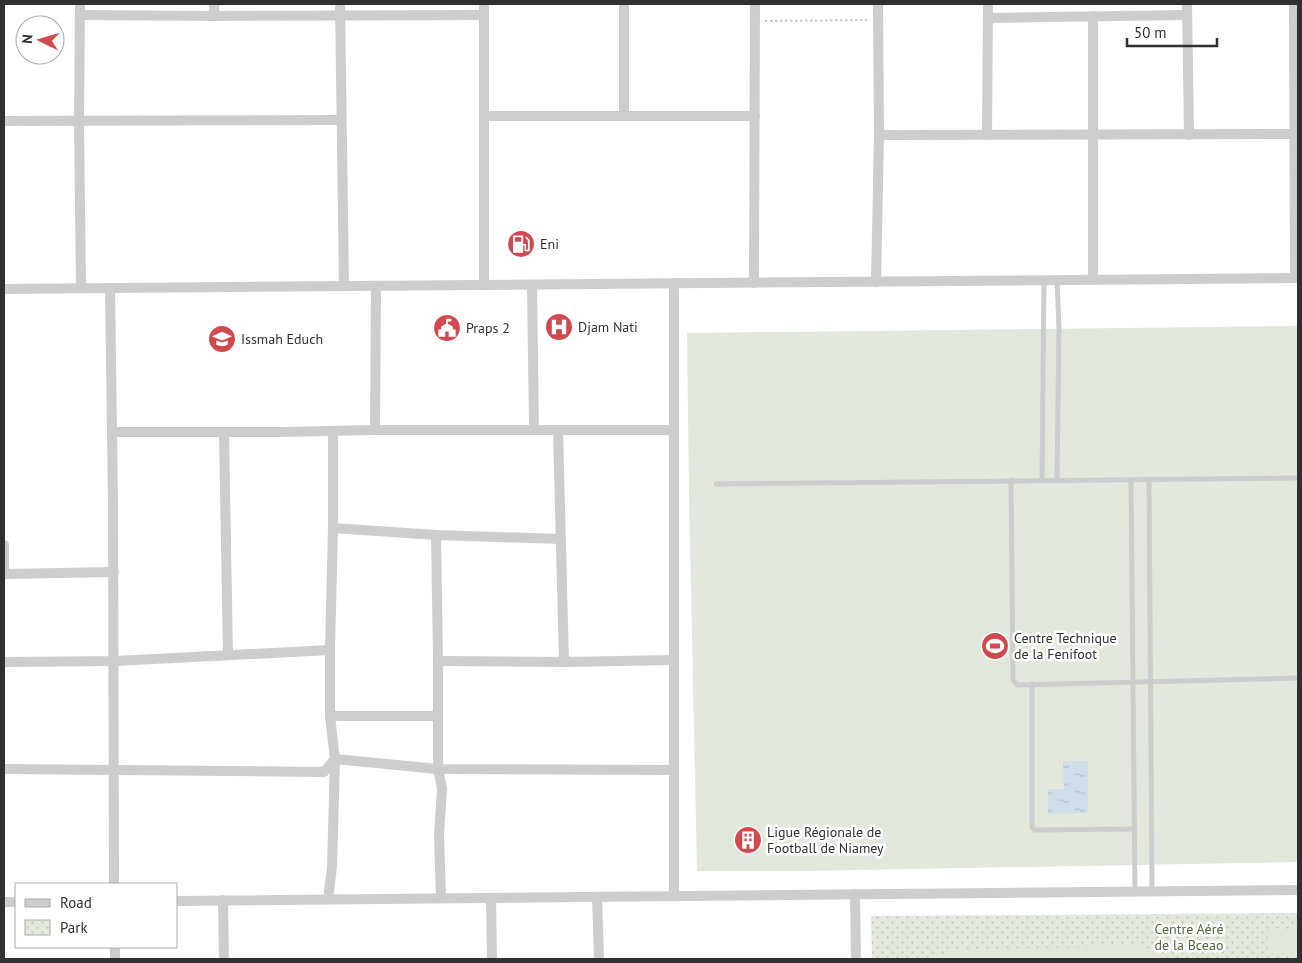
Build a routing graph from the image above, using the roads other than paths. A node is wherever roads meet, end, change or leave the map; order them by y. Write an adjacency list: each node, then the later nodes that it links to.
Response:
1 (80, 4): 11 (street)
2 (214, 4): 14 (street)
3 (340, 4): 15 (street)
4 (484, 4): 12 (street)
5 (624, 4): 19 (street)
6 (755, 4): 20 (street)
7 (878, 4): 28 (street)
8 (988, 4): 17 (street)
9 (1187, 4): 13 (street)
10 (1294, 4): 24 (street)
11 (80, 15): 14 (street); 23 (street)
12 (484, 15): 15 (street); 18 (street)
13 (1187, 15): 16 (street); 27 (street)
14 (214, 16): 15 (street)
15 (340, 16): 21 (street)
16 (1093, 16): 17 (street); 26 (street)
17 (988, 18): 25 (street)
18 (484, 116): 19 (street); 37 (street)
19 (624, 116): 20 (street)
20 (754, 116): 35 (street)
21 (341, 120): 23 (street); 38 (street)
22 (4, 121): 23 (street)
23 (79, 122): 40 (street)
24 (1295, 134): 27 (street); 29 (street)
25 (987, 135): 26 (street); 28 (street)
26 (1093, 135): 27 (street); 32 (street)
27 (1189, 135)
28 (879, 136): 33 (street)
29 (1297, 278): 32 (street)
30 (1044, 280): 31 (street); 33 (street); 52 (lane)
31 (1057, 280): 32 (street); 53 (lane)
32 (1093, 280)
33 (876, 282): 35 (street)
34 (674, 283): 35 (street); 36 (street); 46 (street)
35 (754, 283)
36 (532, 284): 37 (street); 44 (street)
37 (484, 285): 39 (street)
38 (344, 286): 39 (street); 41 (street)
39 (376, 286): 43 (street)
40 (81, 288): 41 (street); 42 (street)
41 (110, 288): 48 (street)
42 (4, 289)
43 (375, 430): 44 (street); 47 (street)
44 (534, 430): 45 (street)
45 (558, 430): 46 (street); 59 (street)
46 (674, 430): 65 (street)
47 (334, 431): 49 (street); 57 (street)
48 (113, 432): 49 (street); 61 (street)
49 (224, 432): 64 (street)
50 (1298, 478): 55 (lane)
51 (1010, 480): 52 (lane); 56 (lane); 73 (lane)
52 (1042, 480): 53 (lane)
53 (1057, 480): 54 (lane)
54 (1131, 480): 55 (lane); 71 (lane)
55 (1149, 480): 72 (lane)
56 (716, 484)
57 (334, 528): 58 (street); 63 (street)
58 (436, 536): 59 (street); 67 (street)
59 (560, 539): 69 (street)
60 (4, 546): 62 (street)
61 (114, 572): 62 (street); 66 (street)
62 (4, 574)
63 (330, 650): 64 (street); 74 (street)
64 (228, 655): 66 (street)
65 (673, 660): 69 (street); 80 (street)
66 (114, 661): 68 (street); 78 (street)
67 (438, 661): 69 (street); 75 (street)
68 (4, 662)
69 (564, 662)
70 (1298, 678): 72 (lane)
71 (1134, 681): 72 (lane); 73 (lane); 81 (lane)
72 (1151, 681): 84 (lane)
73 (1032, 684): 81 (lane)
74 (330, 716): 75 (street); 76 (street)
75 (438, 716): 79 (street)
76 (335, 759): 78 (street); 79 (street); 91 (street)
77 (4, 769): 78 (street)
78 (114, 770): 82 (street)
79 (438, 770): 80 (street); 89 (street)
80 (674, 770): 87 (street)
81 (1135, 829): 85 (lane)
82 (114, 883)
83 (1298, 890): 84 (street)
84 (1152, 891): 85 (street)
85 (1135, 892): 86 (street)
86 (855, 894): 87 (street); 97 (street)
87 (674, 896): 88 (street)
88 (598, 897): 90 (street); 96 (street)
89 (441, 898): 90 (street); 91 (street)
90 (491, 898): 95 (street)
91 (328, 899): 92 (street)
92 (223, 900): 93 (street); 94 (street)
93 (178, 901)
94 (224, 959)
95 (492, 959)
96 (599, 959)
97 (856, 959)

